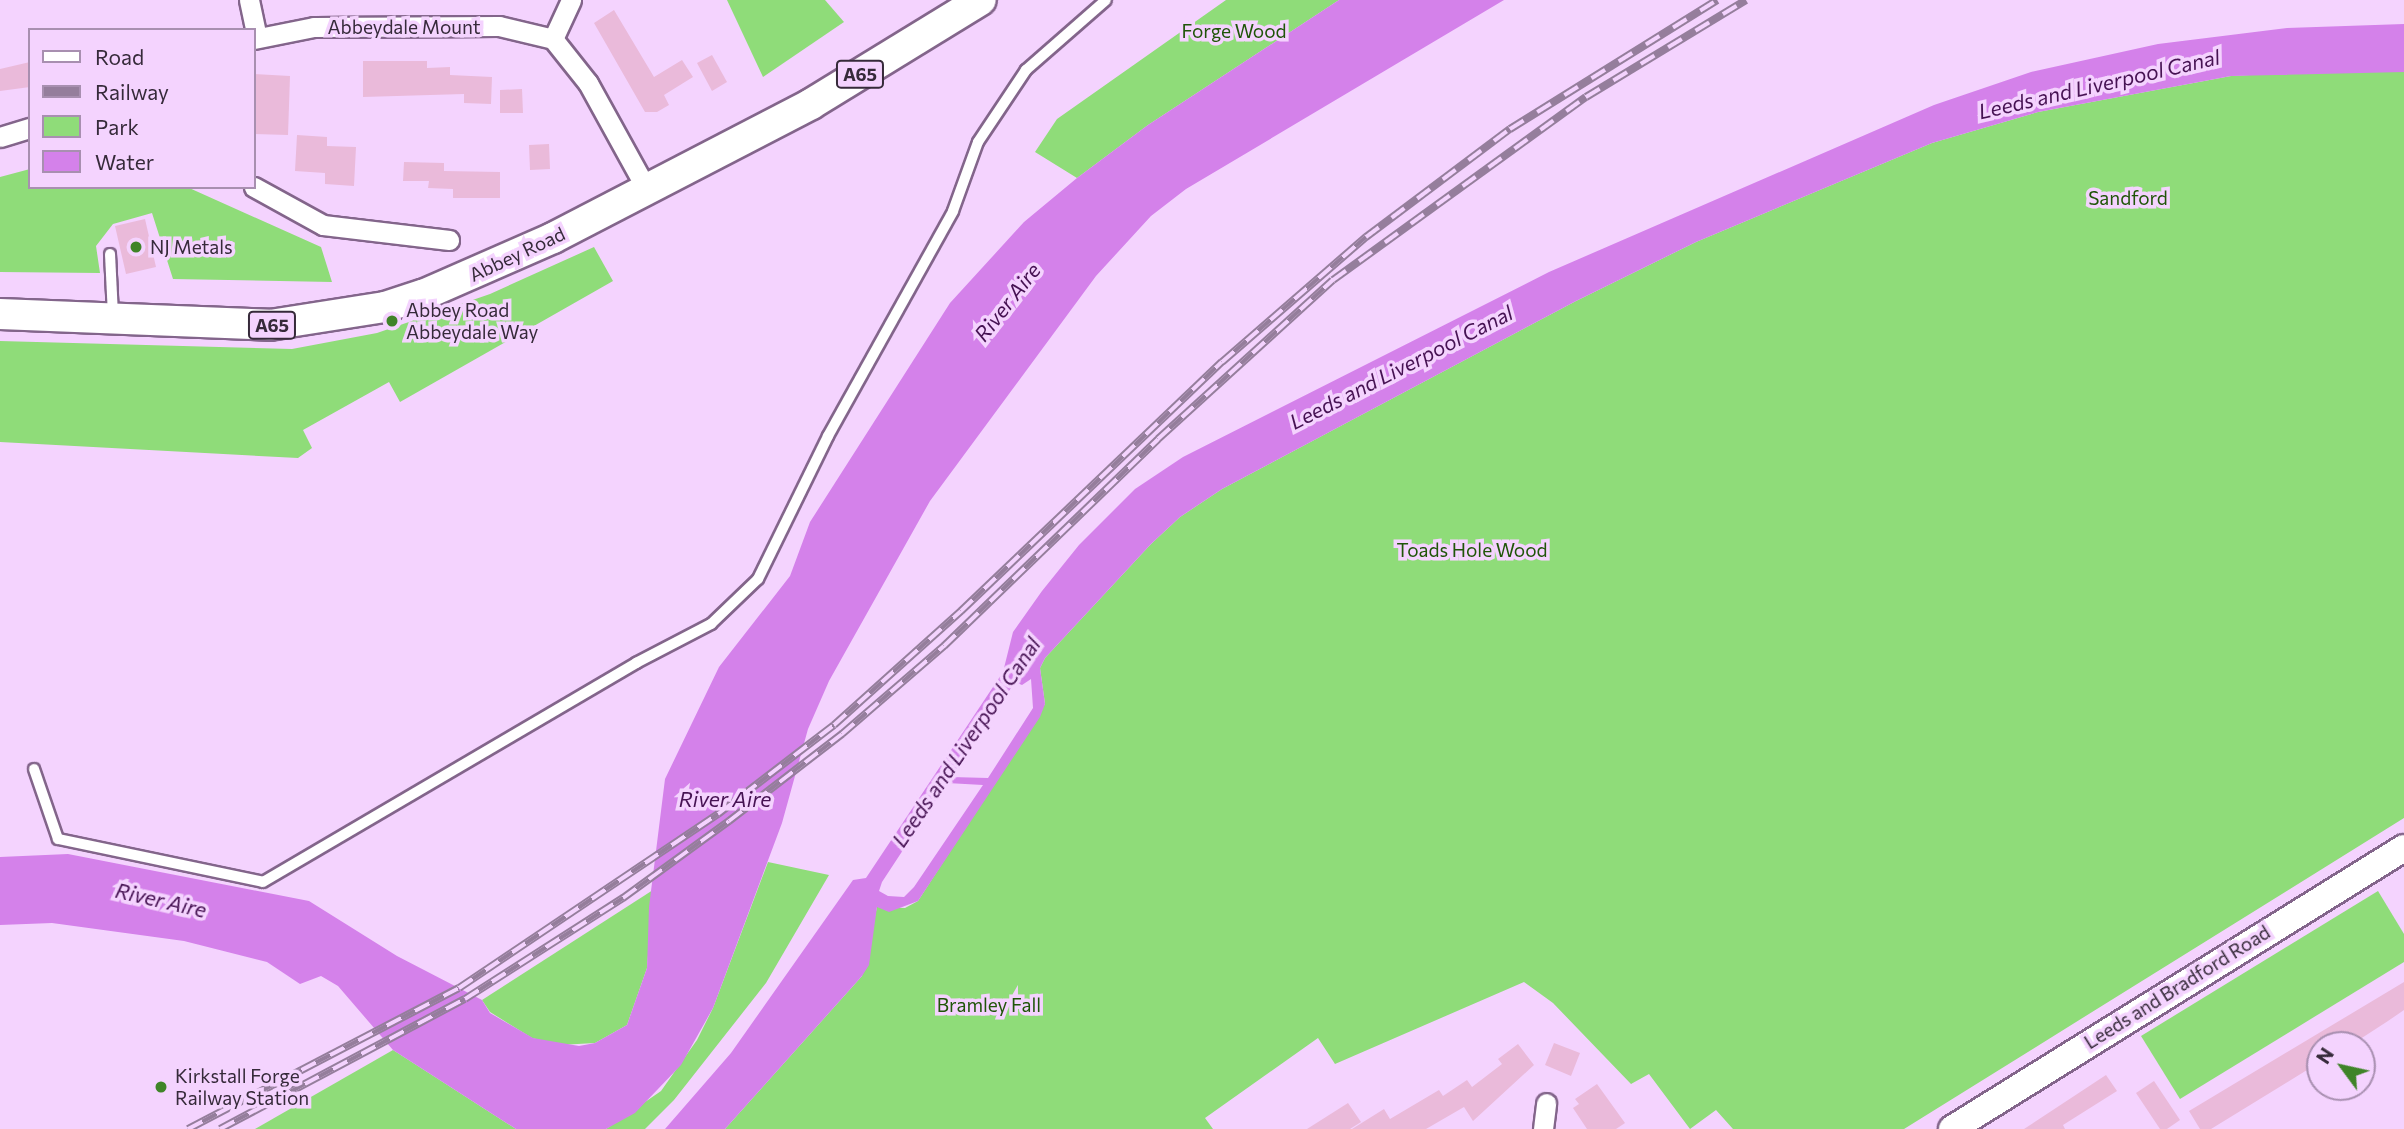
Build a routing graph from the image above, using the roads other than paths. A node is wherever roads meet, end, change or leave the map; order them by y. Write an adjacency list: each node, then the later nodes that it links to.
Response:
1 (249, 0): 5 (street)
2 (571, 0): 7 (street)
3 (981, 0): 11 (main road, Abbey Road / A65)
4 (1106, 0): 16 (lane)
5 (253, 28)
6 (256, 38): 7 (street, Abbeydale Mount)
7 (554, 40): 11 (street)
8 (28, 129): 9 (street)
9 (0, 137)
10 (256, 188): 12 (street)
11 (647, 190): 15 (main road, Abbey Road / A65)
12 (449, 240)
13 (110, 254): 15 (lane)
14 (0, 314): 15 (main road, Abbey Road / A65)
15 (113, 318)
16 (34, 769)
17 (2404, 848): 20 (main road, Leeds and Bradford Road)
18 (1546, 1103): 19 (street)
19 (1543, 1129)
20 (1952, 1129)

